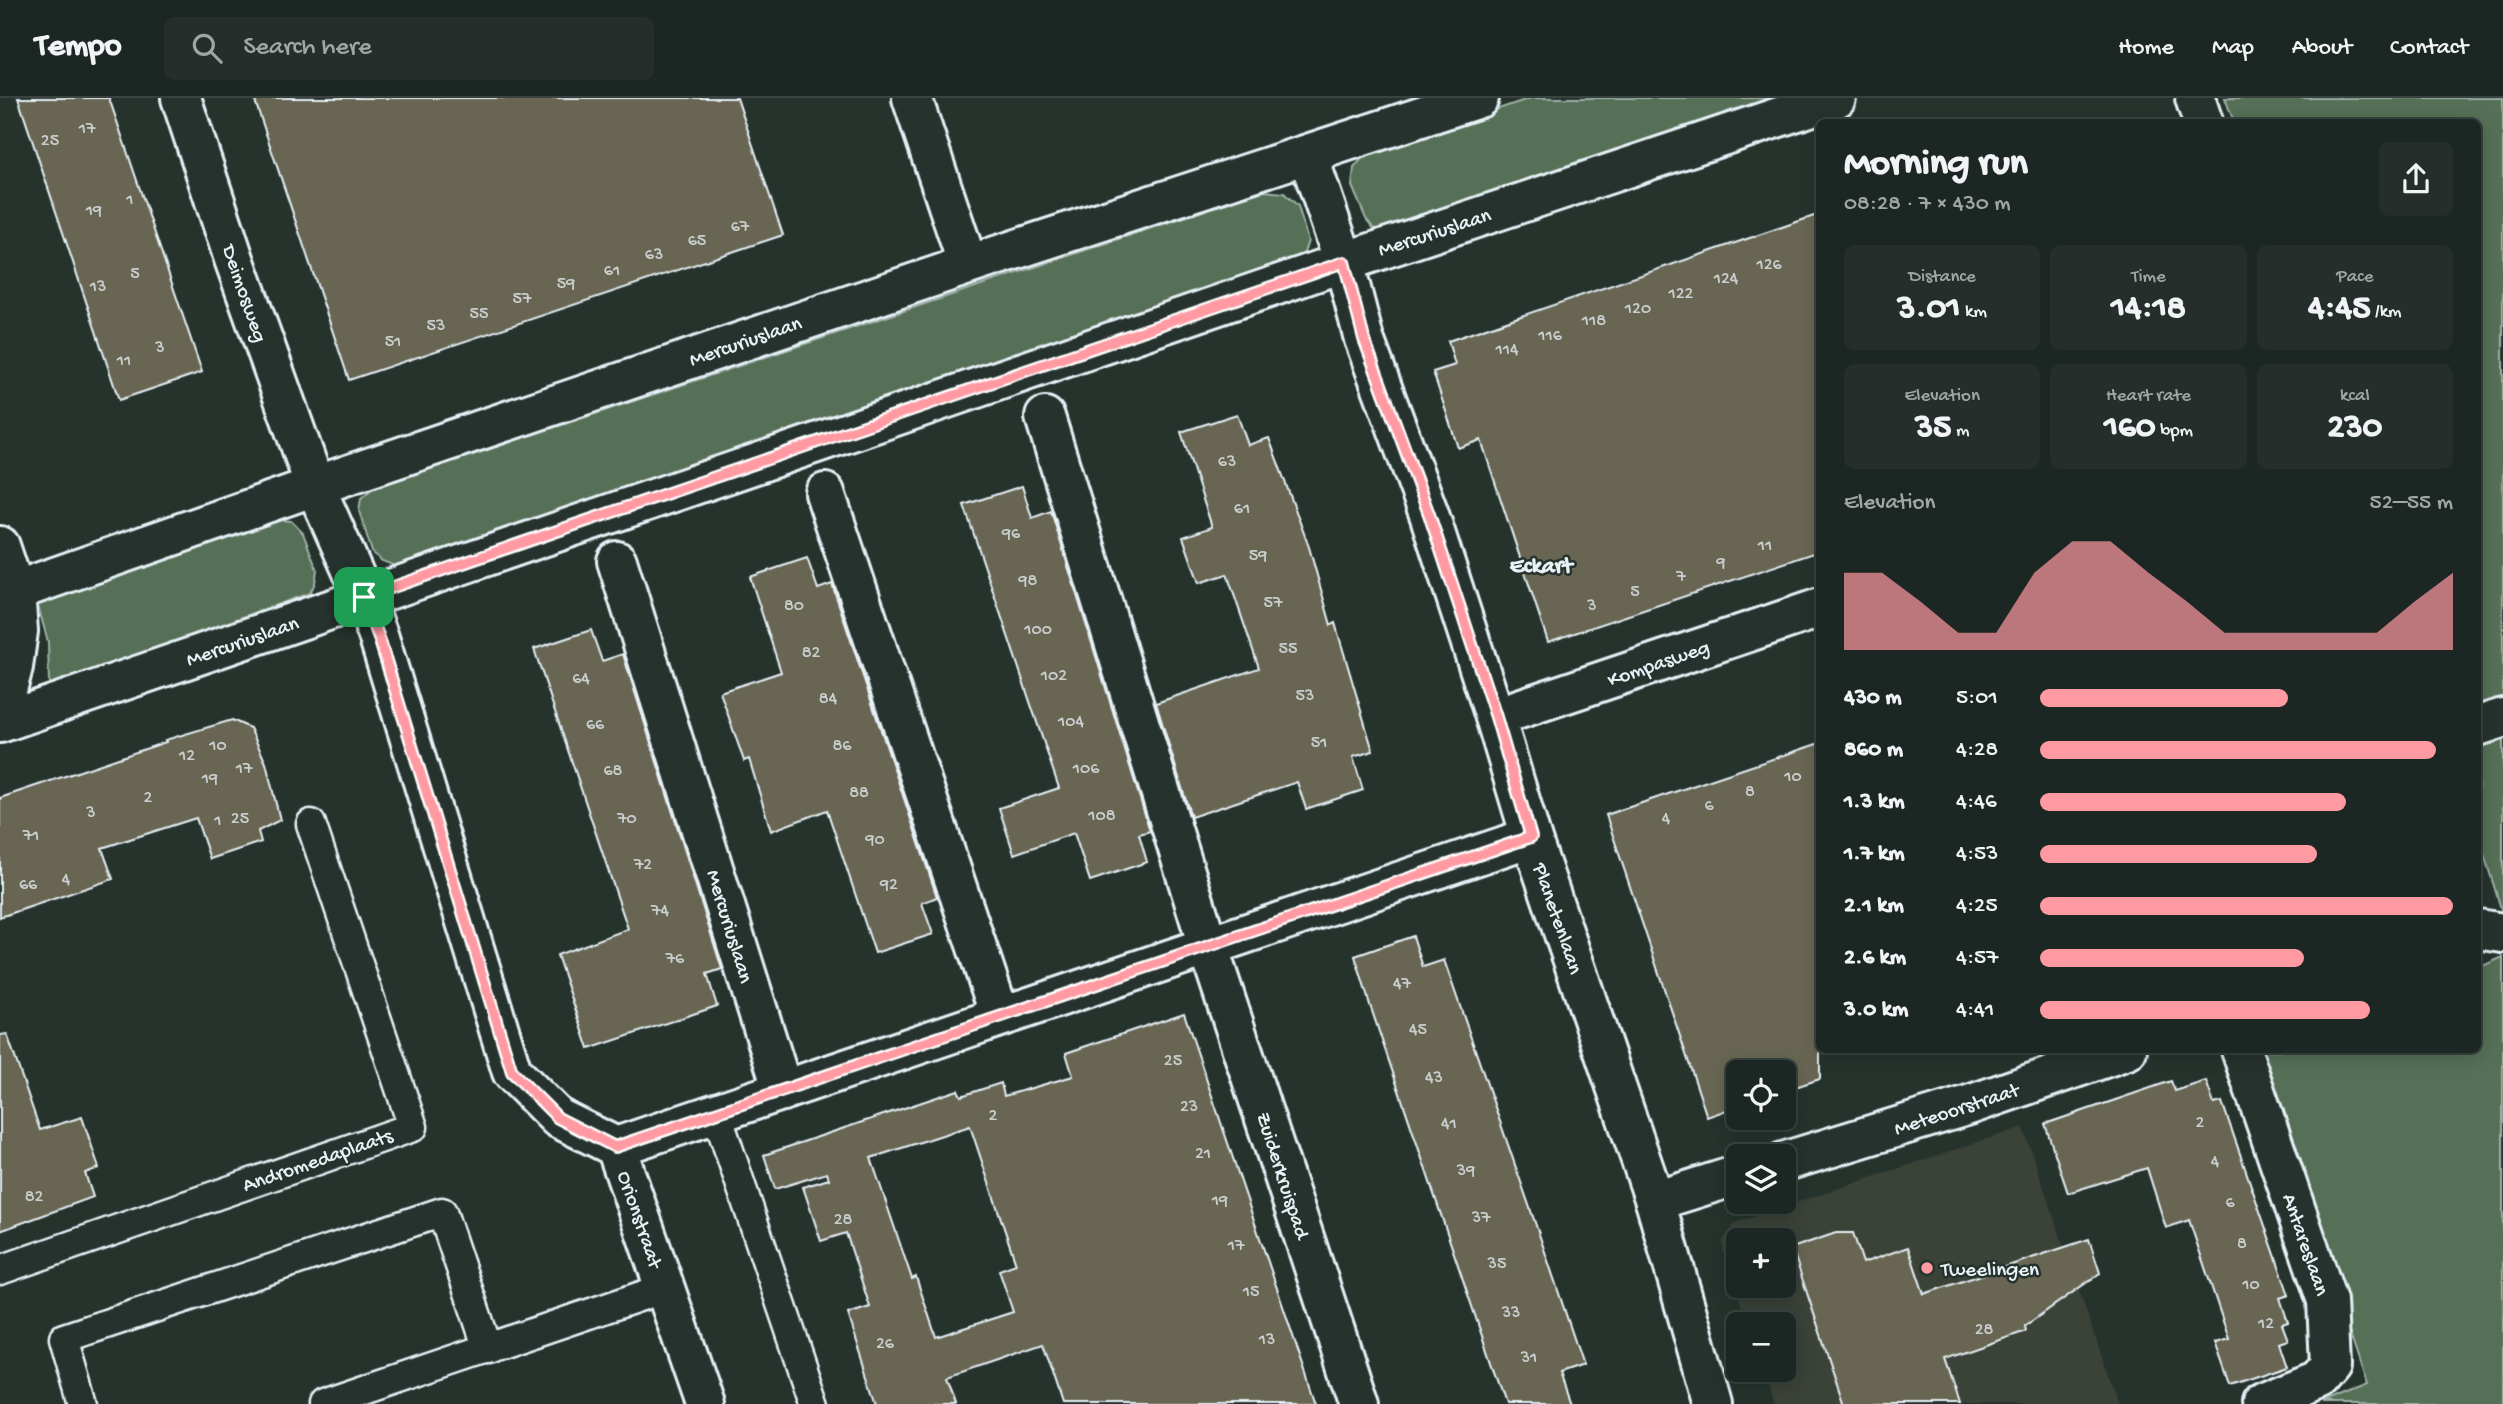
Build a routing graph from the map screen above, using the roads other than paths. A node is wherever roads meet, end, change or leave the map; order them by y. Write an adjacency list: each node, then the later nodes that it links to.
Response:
1 (181, 98): 11 (street, Deimosweg)
2 (912, 98): 9 (street)
3 (1479, 98): 7 (street, Mercuriuslaan)
4 (1836, 98): 8 (street, Mercuriuslaan)
5 (2195, 98): 6 (street)
6 (2202, 119)
7 (1308, 155): 8 (street, Planetenlaan); 9 (street, Mercuriuslaan)
8 (1344, 262): 16 (street, Mercuriuslaan); 19 (street, Planetenlaan)
9 (968, 265): 11 (street, Mercuriuslaan)
10 (1045, 417): 27 (street)
11 (315, 486): 15 (street, Mercuriuslaan); 16 (street, Orionstraat)
12 (825, 493): 28 (street)
13 (0, 546): 15 (street)
14 (617, 561): 31 (street, Mercuriuslaan)
15 (15, 591): 18 (street)
16 (364, 597): 21 (street, Mercuriuslaan); 33 (street, Orionstraat)
17 (1816, 609): 19 (street, Kompasweg)
18 (0, 717)
19 (1496, 717): 24 (street, Planetenlaan)
20 (2503, 718): 22 (street)
21 (0, 723)
22 (2481, 725)
23 (311, 824): 37 (lane, Andromedaplaats)
24 (1531, 837): 27 (street); 36 (street, Planetenlaan)
25 (2481, 929): 26 (street)
26 (2503, 933)
27 (1208, 946): 28 (street); 44 (street, Zuiderkruispad)
28 (1000, 1016): 31 (street)
29 (2118, 1053): 34 (street, Meteoorstraat)
30 (2242, 1053): 46 (street, Antareslaan)
31 (783, 1091): 32 (street)
32 (716, 1112): 33 (street); 43 (lane)
33 (615, 1147): 38 (street, Orionstraat)
34 (1796, 1158)
35 (1726, 1179): 36 (street)
36 (1655, 1201): 45 (street, Planetenlaan)
37 (0, 1270)
38 (665, 1287): 39 (lane); 42 (street, Orionstraat)
39 (488, 1349): 40 (lane); 41 (lane)
40 (83, 1404)
41 (323, 1404)
42 (705, 1404)
43 (815, 1404)
44 (1359, 1404)
45 (1713, 1404)
46 (2261, 1404)

